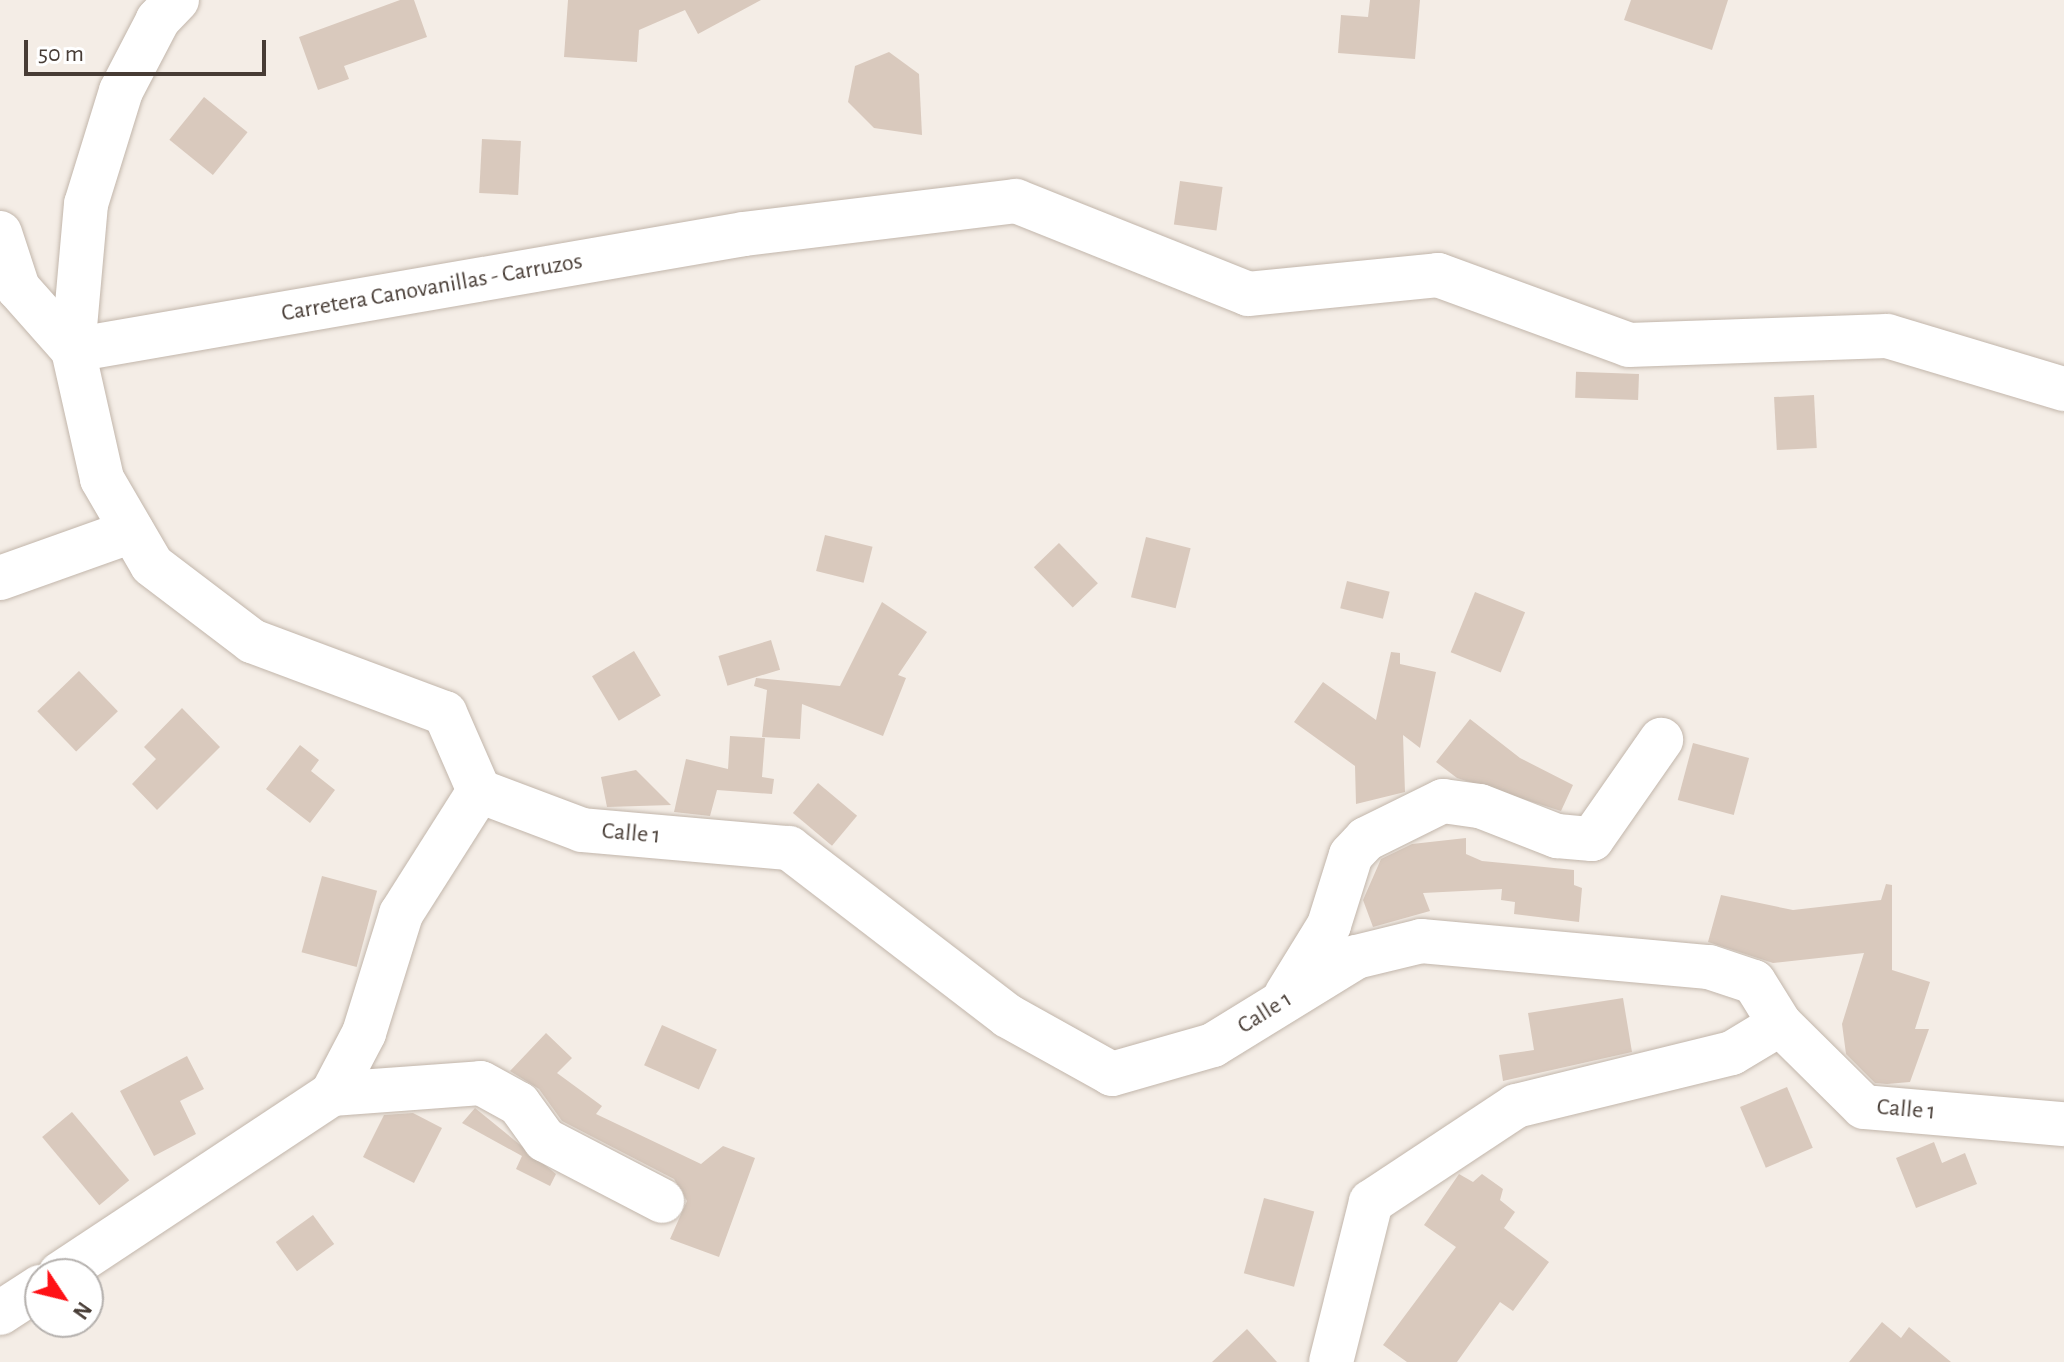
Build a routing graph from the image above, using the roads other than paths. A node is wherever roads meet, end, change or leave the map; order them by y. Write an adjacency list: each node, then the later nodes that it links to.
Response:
1 (177, 0): 3 (street)
2 (0, 233): 3 (street)
3 (73, 350): 4 (street, Carretera Canovanillas - Carruzos); 5 (street)
4 (2064, 389)
5 (132, 531): 6 (street); 8 (street)
6 (0, 578)
7 (1661, 740): 9 (street)
8 (479, 791): 9 (street, Calle 1); 11 (street)
9 (1280, 1004): 10 (street, Calle 1)
10 (1780, 1024): 12 (street, Calle 1); 17 (street)
11 (332, 1094): 13 (street); 14 (street)
12 (2064, 1124)
13 (662, 1201)
14 (84, 1258)
15 (24, 1297): 16 (street)
16 (0, 1313)
17 (1331, 1362)

